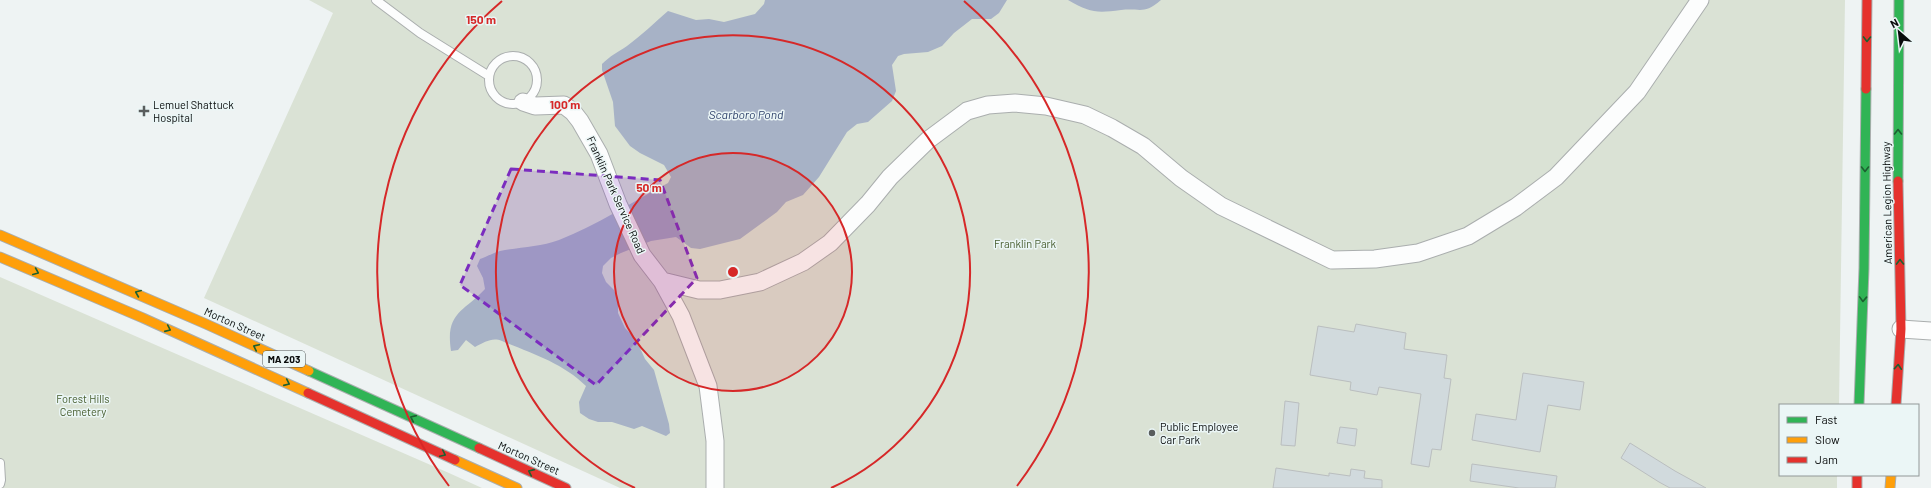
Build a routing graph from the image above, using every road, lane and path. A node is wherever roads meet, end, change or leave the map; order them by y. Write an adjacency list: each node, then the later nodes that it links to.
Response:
1 (376, 0): 5 (lane)
2 (1700, 0): 9 (street)
3 (1867, 0): 12 (main road, American Legion Highway, one-way to 12)
4 (1899, 0): 10 (main road, American Legion Highway, one-way to 4)
5 (489, 76): 6 (lane, Franklin Park Service Road); 6 (lane)
6 (523, 102): 9 (street, Franklin Park Service Road)
7 (0, 235): 19 (main road, Morton Street / MA 203, one-way to 7)
8 (0, 257): 18 (main road, MA 203, one-way to 18)
9 (662, 281): 20 (street, Franklin Park Service Road)
10 (1901, 329): 11 (street); 13 (main road, American Legion Highway, one-way to 10)
11 (1931, 331)
12 (1859, 404)
13 (1896, 404)
14 (0, 463): 17 (lane)
15 (1857, 476): 21 (main road)
16 (1891, 476): 22 (main road)
17 (0, 484)
18 (517, 488)
19 (566, 488)
20 (715, 488)
21 (1857, 488)
22 (1890, 488)

